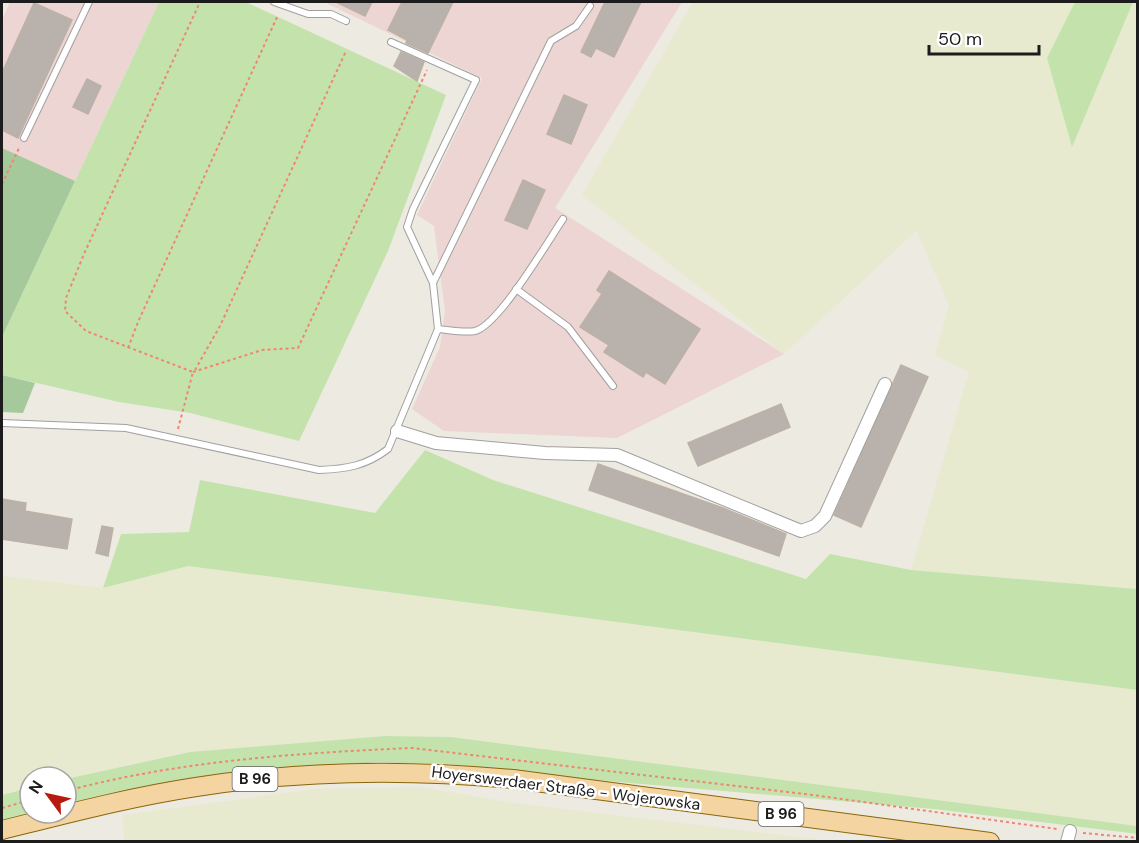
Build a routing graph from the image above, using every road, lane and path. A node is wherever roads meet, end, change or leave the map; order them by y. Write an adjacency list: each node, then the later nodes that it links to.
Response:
1 (90, 2): 10 (lane)
2 (200, 2): 16 (path)
3 (274, 2): 6 (lane)
4 (590, 6): 13 (lane)
5 (278, 15): 16 (path)
6 (346, 21)
7 (391, 42): 9 (lane)
8 (346, 51): 17 (path)
9 (431, 60): 13 (lane); 17 (path)
10 (24, 138): 11 (path)
11 (2, 184)
12 (563, 219): 14 (lane)
13 (433, 283): 15 (lane)
14 (516, 289): 15 (lane); 19 (lane)
15 (438, 329): 21 (lane)
16 (128, 348): 17 (path)
17 (193, 372): 22 (path)
18 (885, 384): 21 (street)
19 (614, 386)
20 (2, 423): 22 (lane)
21 (397, 431): 22 (lane)
22 (176, 437)
23 (18, 803): 24 (path)
24 (2, 808)
25 (2, 830): 26 (main road, Hoyerswerdaer Straße - Wojerowska / B 96)
26 (990, 842)

